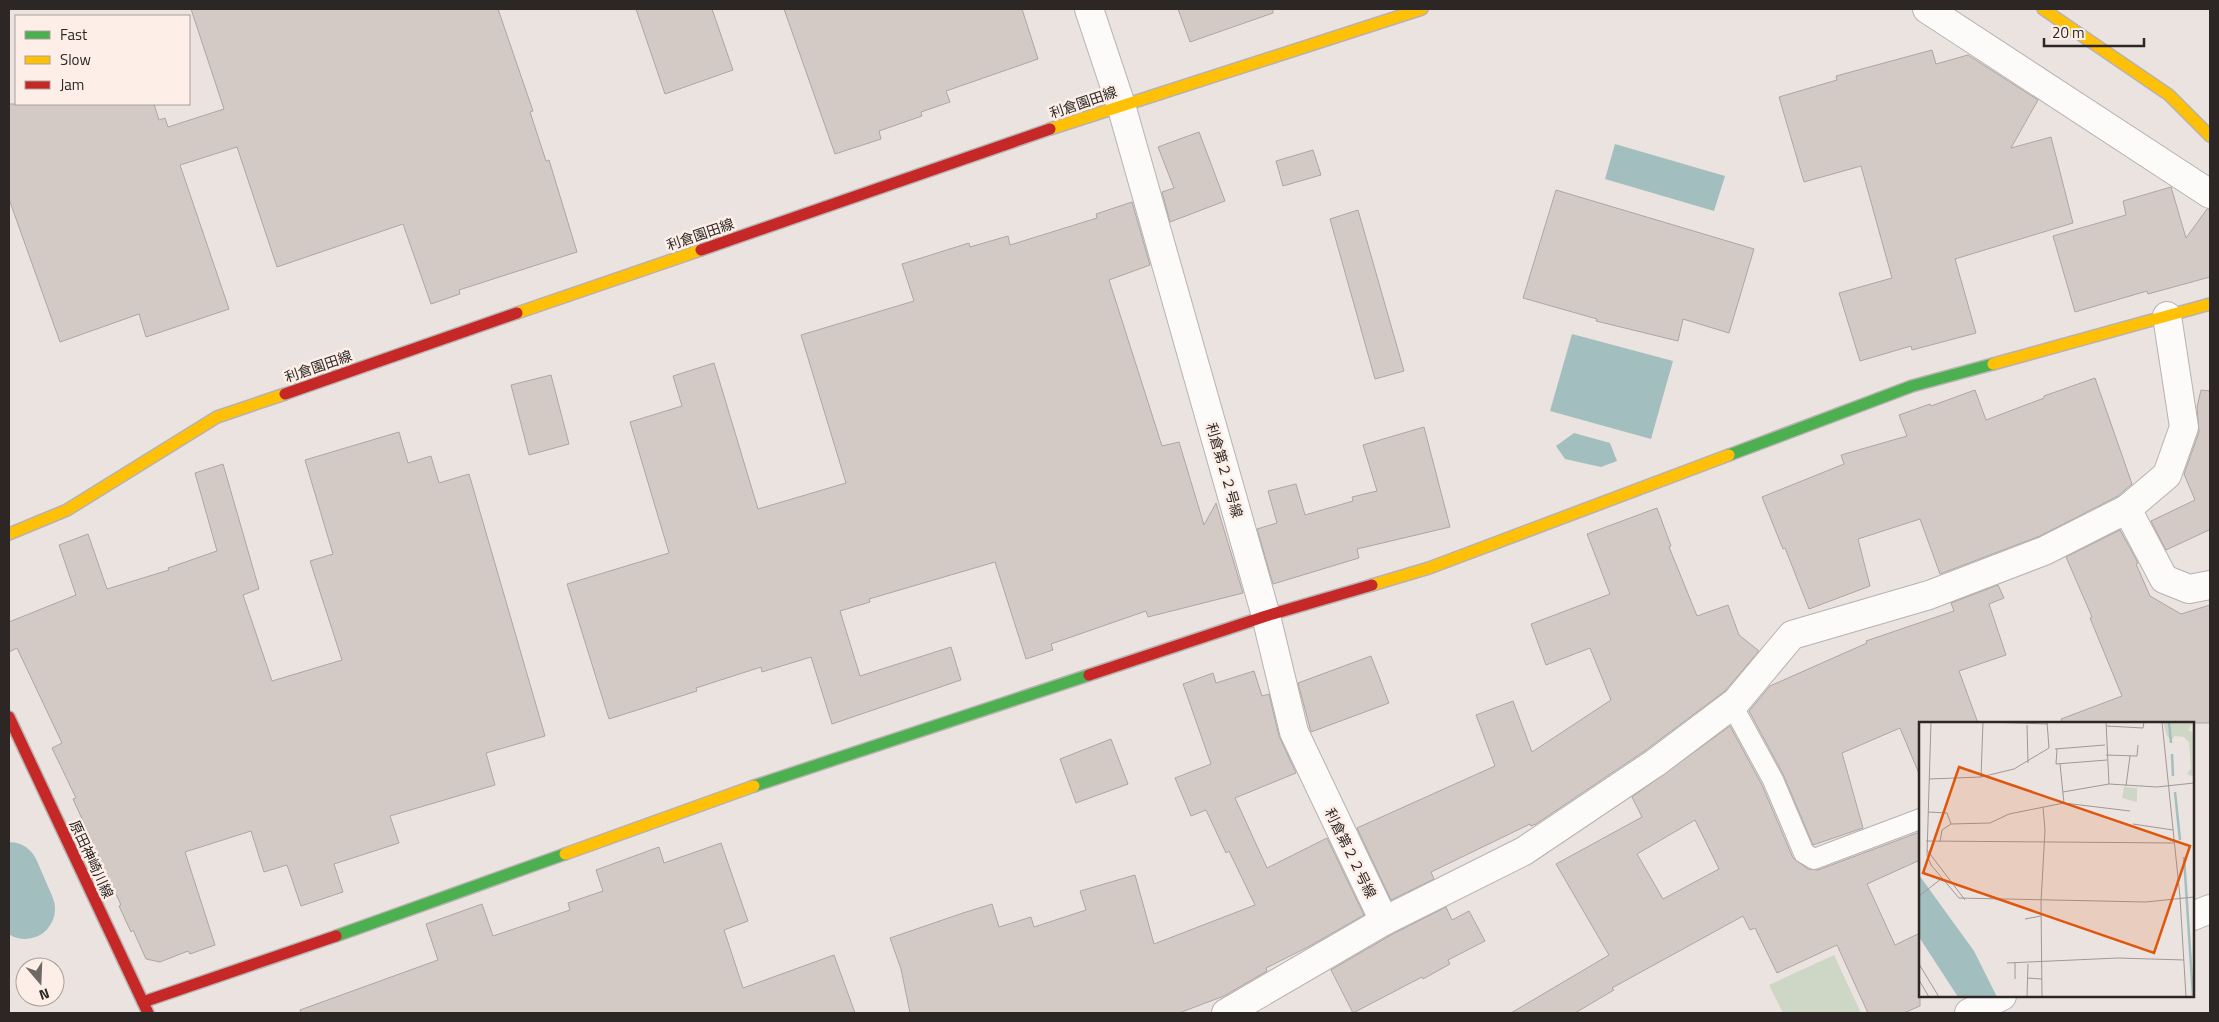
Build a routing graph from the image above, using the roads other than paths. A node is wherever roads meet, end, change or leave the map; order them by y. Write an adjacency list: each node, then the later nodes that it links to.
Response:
1 (1089, 9): 5 (street, 利倉第２２号線)
2 (1422, 9): 5 (street, 利倉園田線)
3 (1927, 9): 7 (street)
4 (2043, 9): 6 (street)
5 (1121, 105): 11 (street, 利倉園田線); 13 (street, 利倉第２２号線)
6 (2210, 136)
7 (2210, 194)
8 (2210, 304): 9 (street)
9 (2167, 316): 10 (street); 13 (street)
10 (2127, 509): 12 (street); 14 (street)
11 (9, 534)
12 (2210, 585)
13 (1266, 616): 19 (street, 利倉第２２号線); 22 (street)
14 (1732, 705): 16 (lane); 19 (street)
15 (9, 717): 22 (street, 原田神崎川線)
16 (1919, 819)
17 (2210, 909): 18 (street)
18 (2194, 916)
19 (1384, 921): 24 (street)
20 (1999, 997): 25 (street)
21 (2001, 997): 26 (street)
22 (143, 1002): 23 (street, 原田神崎川線)
23 (148, 1013)
24 (1226, 1013)
25 (1969, 1013)
26 (2006, 1013)

